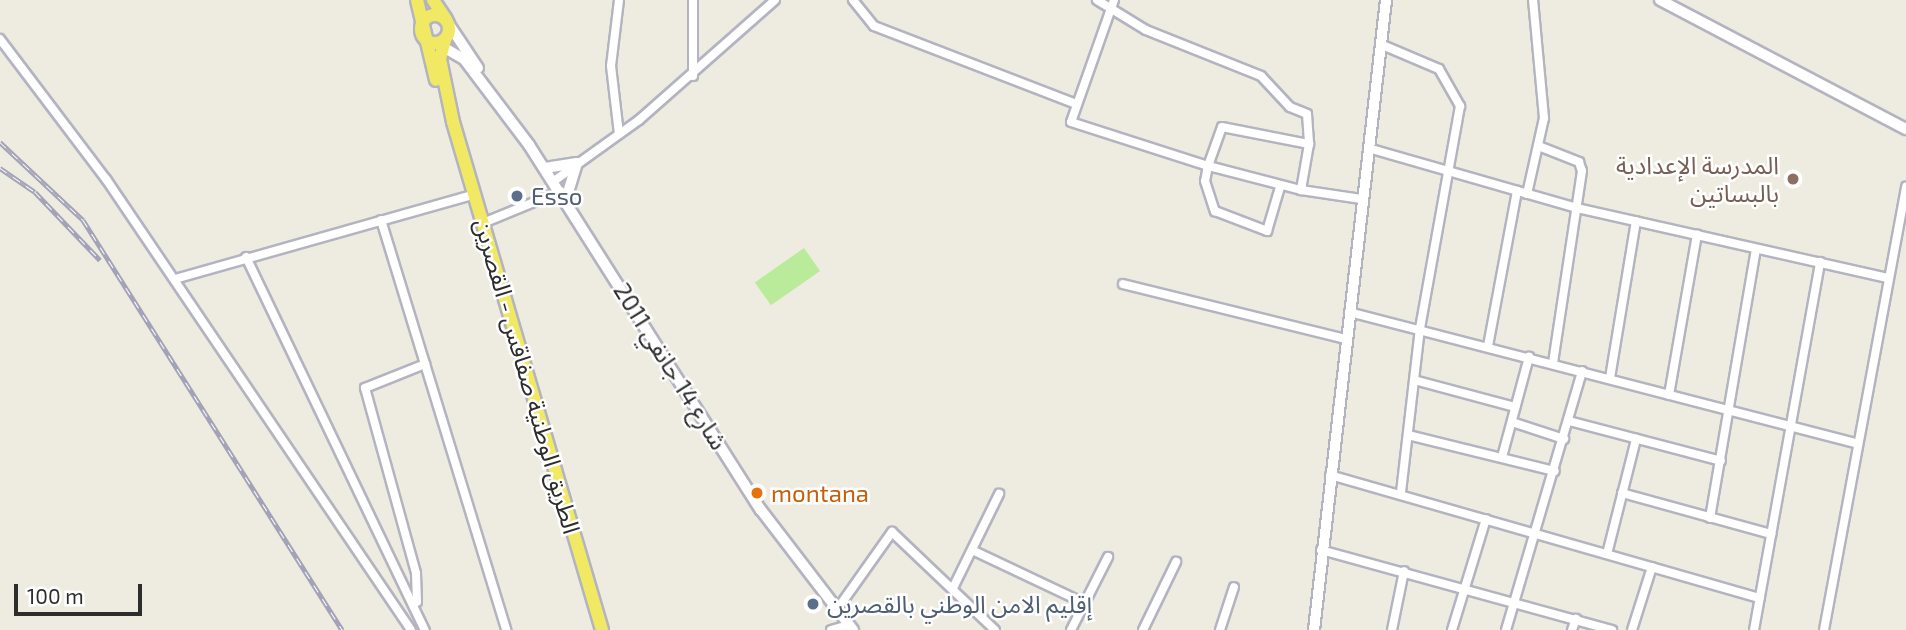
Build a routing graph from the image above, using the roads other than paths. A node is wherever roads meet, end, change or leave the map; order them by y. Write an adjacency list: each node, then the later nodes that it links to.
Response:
1 (417, 0): 13 (main road, الطريق الوطنية صفاقس - القصرين)
2 (433, 0): 12 (main road, شارع 14 جانفي 2011)
3 (618, 0): 22 (street)
4 (693, 0): 17 (street)
5 (775, 0): 17 (street)
6 (853, 0): 19 (street)
7 (1097, 0): 11 (street)
8 (1385, 0): 16 (street)
9 (1533, 0): 24 (street)
10 (1660, 0): 21 (street)
11 (1113, 4): 19 (street); 23 (street)
12 (448, 23): 13 (main road); 15 (main road, الطريق الوطنية صفاقس - القصرين); 18 (main road, شارع 14 جانفي 2011)
13 (422, 33): 15 (main road); 20 (main road, الطريق الوطنية صفاقس - القصرين)
14 (0, 39): 48 (street)
15 (441, 43): 18 (main road, شارع 14 جانفي 2011); 20 (main road, الطريق الوطنية صفاقس - القصرين)
16 (1380, 44): 25 (street); 29 (street)
17 (693, 76): 22 (street)
18 (495, 98): 28 (main road, شارع 14 جانفي 2011)
19 (1074, 103): 27 (street)
20 (453, 122): 35 (main road, الطريق الوطنية صفاقس - القصرين)
21 (1906, 129)
22 (619, 134): 26 (street)
23 (1309, 144): 27 (street); 33 (street)
24 (1541, 147): 36 (street); 39 (street)
25 (1368, 149): 29 (street); 38 (street)
26 (577, 163): 28 (main road); 30 (street); 37 (main road)
27 (1208, 166): 31 (street); 31 (street)
28 (545, 168): 30 (main road, شارع 14 جانفي 2011)
29 (1445, 171): 34 (street); 51 (street)
30 (554, 181): 37 (main road, شارع 14 جانفي 2011)
31 (1280, 187): 33 (street)
32 (1906, 187): 47 (street)
33 (1301, 190): 38 (street)
34 (1517, 191): 36 (street); 53 (street)
35 (475, 194): 40 (street); 42 (main road, الطريق الوطنية صفاقس - القصرين)
36 (1527, 194): 39 (street)
37 (564, 195): 42 (street); 95 (main road, شارع 14 جانفي 2011)
38 (1362, 199): 50 (street)
39 (1577, 208): 41 (street); 55 (street)
40 (381, 220): 45 (street); 56 (street)
41 (1636, 221): 43 (street); 58 (street)
42 (483, 223): 102 (main road, الطريق الوطنية صفاقس - القصرين)
43 (1697, 234): 44 (street); 60 (street)
44 (1756, 249): 46 (street); 62 (street)
45 (246, 257): 48 (street); 93 (street)
46 (1820, 262): 47 (street); 65 (street)
47 (1888, 278): 69 (street)
48 (176, 279): 99 (street)
49 (1123, 284): 52 (street)
50 (1349, 312): 51 (street); 52 (street)
51 (1420, 328): 53 (street); 59 (street)
52 (1346, 339): 73 (street)
53 (1488, 346): 54 (street)
54 (1529, 357): 55 (street); 61 (street)
55 (1553, 363): 57 (street)
56 (425, 364): 93 (street); 101 (street)
57 (1582, 371): 58 (street); 63 (street)
58 (1610, 378): 60 (street)
59 (1414, 380): 61 (street); 66 (street)
60 (1669, 396): 62 (street)
61 (1515, 407): 64 (street)
62 (1729, 412): 65 (street); 71 (street)
63 (1569, 421): 67 (street); 68 (street)
64 (1512, 422): 67 (street); 70 (street)
65 (1788, 426): 69 (street); 79 (street)
66 (1408, 435): 70 (street); 74 (street)
67 (1564, 439): 72 (street)
68 (1636, 439): 71 (street); 75 (street)
69 (1855, 443): 115 (street)
70 (1502, 457): 72 (street)
71 (1721, 461): 77 (street)
72 (1555, 471): 80 (street)
73 (1330, 475): 74 (street); 82 (street)
74 (1401, 493): 78 (street)
75 (1622, 493): 77 (street); 83 (street)
76 (999, 494): 81 (street)
77 (1710, 518): 79 (street)
78 (1486, 519): 80 (street); 89 (street)
79 (1771, 534): 91 (street)
80 (1538, 536): 83 (street); 92 (street)
81 (972, 550): 90 (street); 94 (street)
82 (1321, 550): 87 (street); 107 (street)
83 (1607, 554): 86 (street)
84 (1108, 557): 94 (street)
85 (1176, 562): 105 (street)
86 (1652, 567): 91 (street); 113 (street)
87 (1405, 571): 89 (street); 108 (street)
88 (1234, 587): 106 (street)
89 (1464, 587): 92 (street); 109 (street)
90 (953, 588): 95 (street); 98 (street)
91 (1760, 598): 114 (street)
92 (1516, 601): 96 (street); 110 (street)
93 (417, 602): 100 (street)
94 (1084, 603): 104 (street)
95 (836, 611): 97 (main road, شارع 14 جانفي 2011)
96 (1576, 619): 111 (street); 112 (street)
97 (851, 628): 103 (street)
98 (993, 629)
99 (411, 630)
100 (425, 630)
101 (506, 630)
102 (602, 630)
103 (831, 630)
104 (1071, 630)
105 (1143, 630)
106 (1220, 630)
107 (1314, 630)
108 (1392, 630)
109 (1452, 630)
110 (1506, 630)
111 (1572, 630)
112 (1612, 630)
113 (1632, 630)
114 (1754, 630)
115 (1824, 630)

